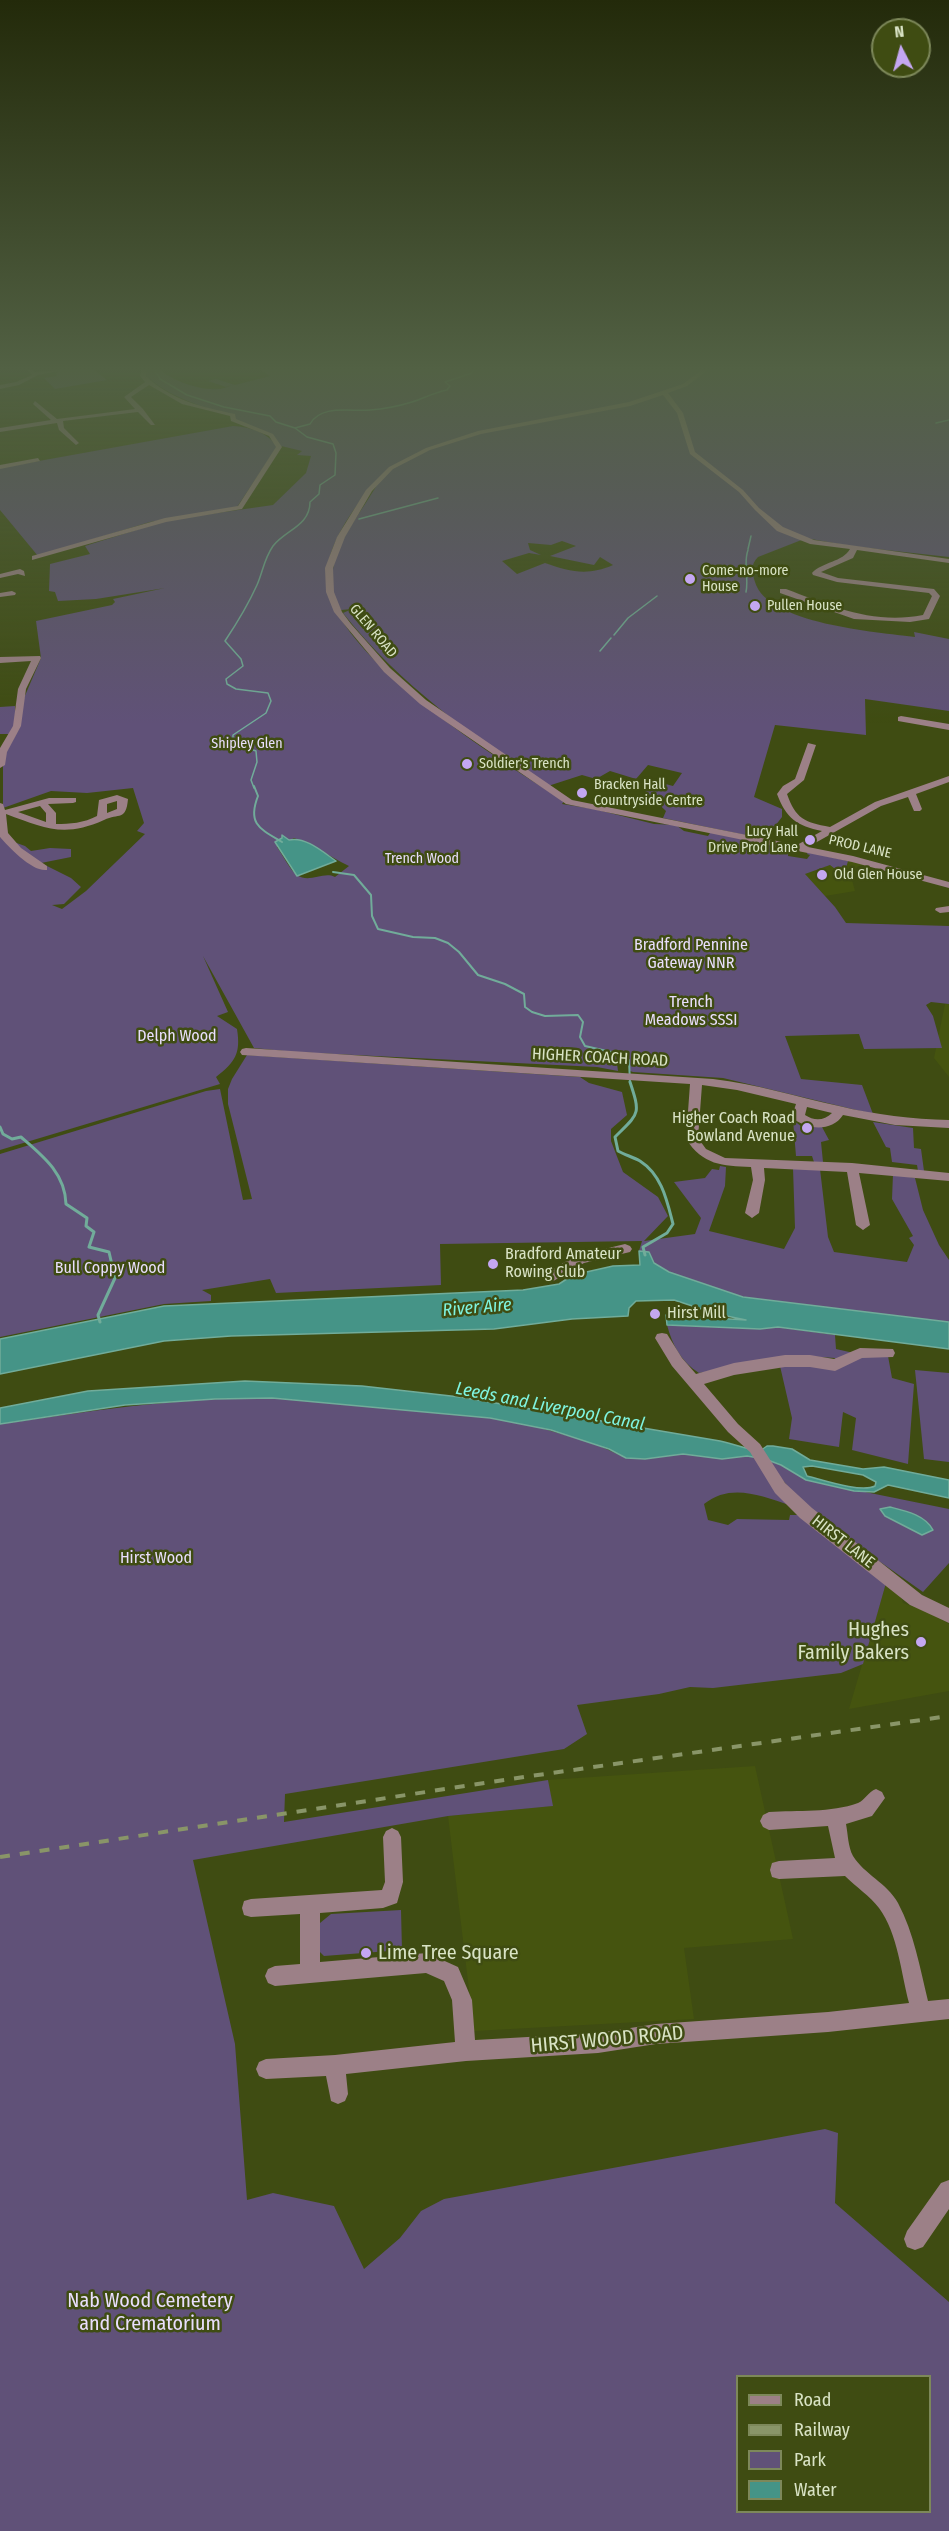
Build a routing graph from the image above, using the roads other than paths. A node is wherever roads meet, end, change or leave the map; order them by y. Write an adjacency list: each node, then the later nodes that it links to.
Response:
1 (253, 488): 5 (street)
2 (371, 488): 24 (street, GLEN ROAD)
3 (737, 488): 4 (street)
4 (854, 548): 6 (street); 9 (street)
5 (36, 558)
6 (949, 561)
7 (22, 574): 8 (street)
8 (0, 576)
9 (783, 591)
10 (0, 660): 14 (street)
11 (901, 719): 12 (street)
12 (949, 727)
13 (811, 745): 23 (street)
14 (0, 765)
15 (949, 779): 16 (street)
16 (911, 792): 19 (street); 23 (street)
17 (73, 800): 18 (street)
18 (43, 804): 20 (street); 22 (street)
19 (917, 809)
20 (3, 810): 22 (street); 25 (street)
21 (102, 817): 22 (street)
22 (51, 827)
23 (830, 830): 24 (street)
24 (799, 848): 26 (street, PROD LANE)
25 (43, 868)
26 (949, 885)
27 (246, 1052): 28 (street, HIGHER COACH ROAD)
28 (696, 1081): 29 (street, HIGHER COACH ROAD); 30 (street)
29 (949, 1124)
30 (758, 1164): 31 (street); 33 (street)
31 (852, 1167): 32 (street); 34 (street)
32 (949, 1177)
33 (752, 1213)
34 (863, 1224)
35 (625, 1249): 36 (street)
36 (550, 1278)
37 (662, 1338): 39 (street, HIRST LANE)
38 (888, 1353): 39 (street)
39 (693, 1381): 40 (street, HIRST LANE)
40 (949, 1616)
41 (876, 1798): 42 (street)
42 (836, 1817): 43 (street); 45 (street)
43 (769, 1821)
44 (392, 1837): 47 (street)
45 (849, 1866): 46 (street); 52 (street)
46 (779, 1870)
47 (310, 1904): 48 (street); 49 (street)
48 (251, 1908)
49 (310, 1973): 50 (street); 53 (street)
50 (275, 1976)
51 (949, 2009): 52 (street, HIRST WOOD ROAD)
52 (921, 2013): 53 (street, HIRST WOOD ROAD)
53 (466, 2051): 54 (street, HIRST WOOD ROAD)
54 (335, 2065): 55 (street, HIRST WOOD ROAD); 56 (street)
55 (266, 2069)
56 (338, 2094)
57 (949, 2192): 58 (street)
58 (915, 2239)

